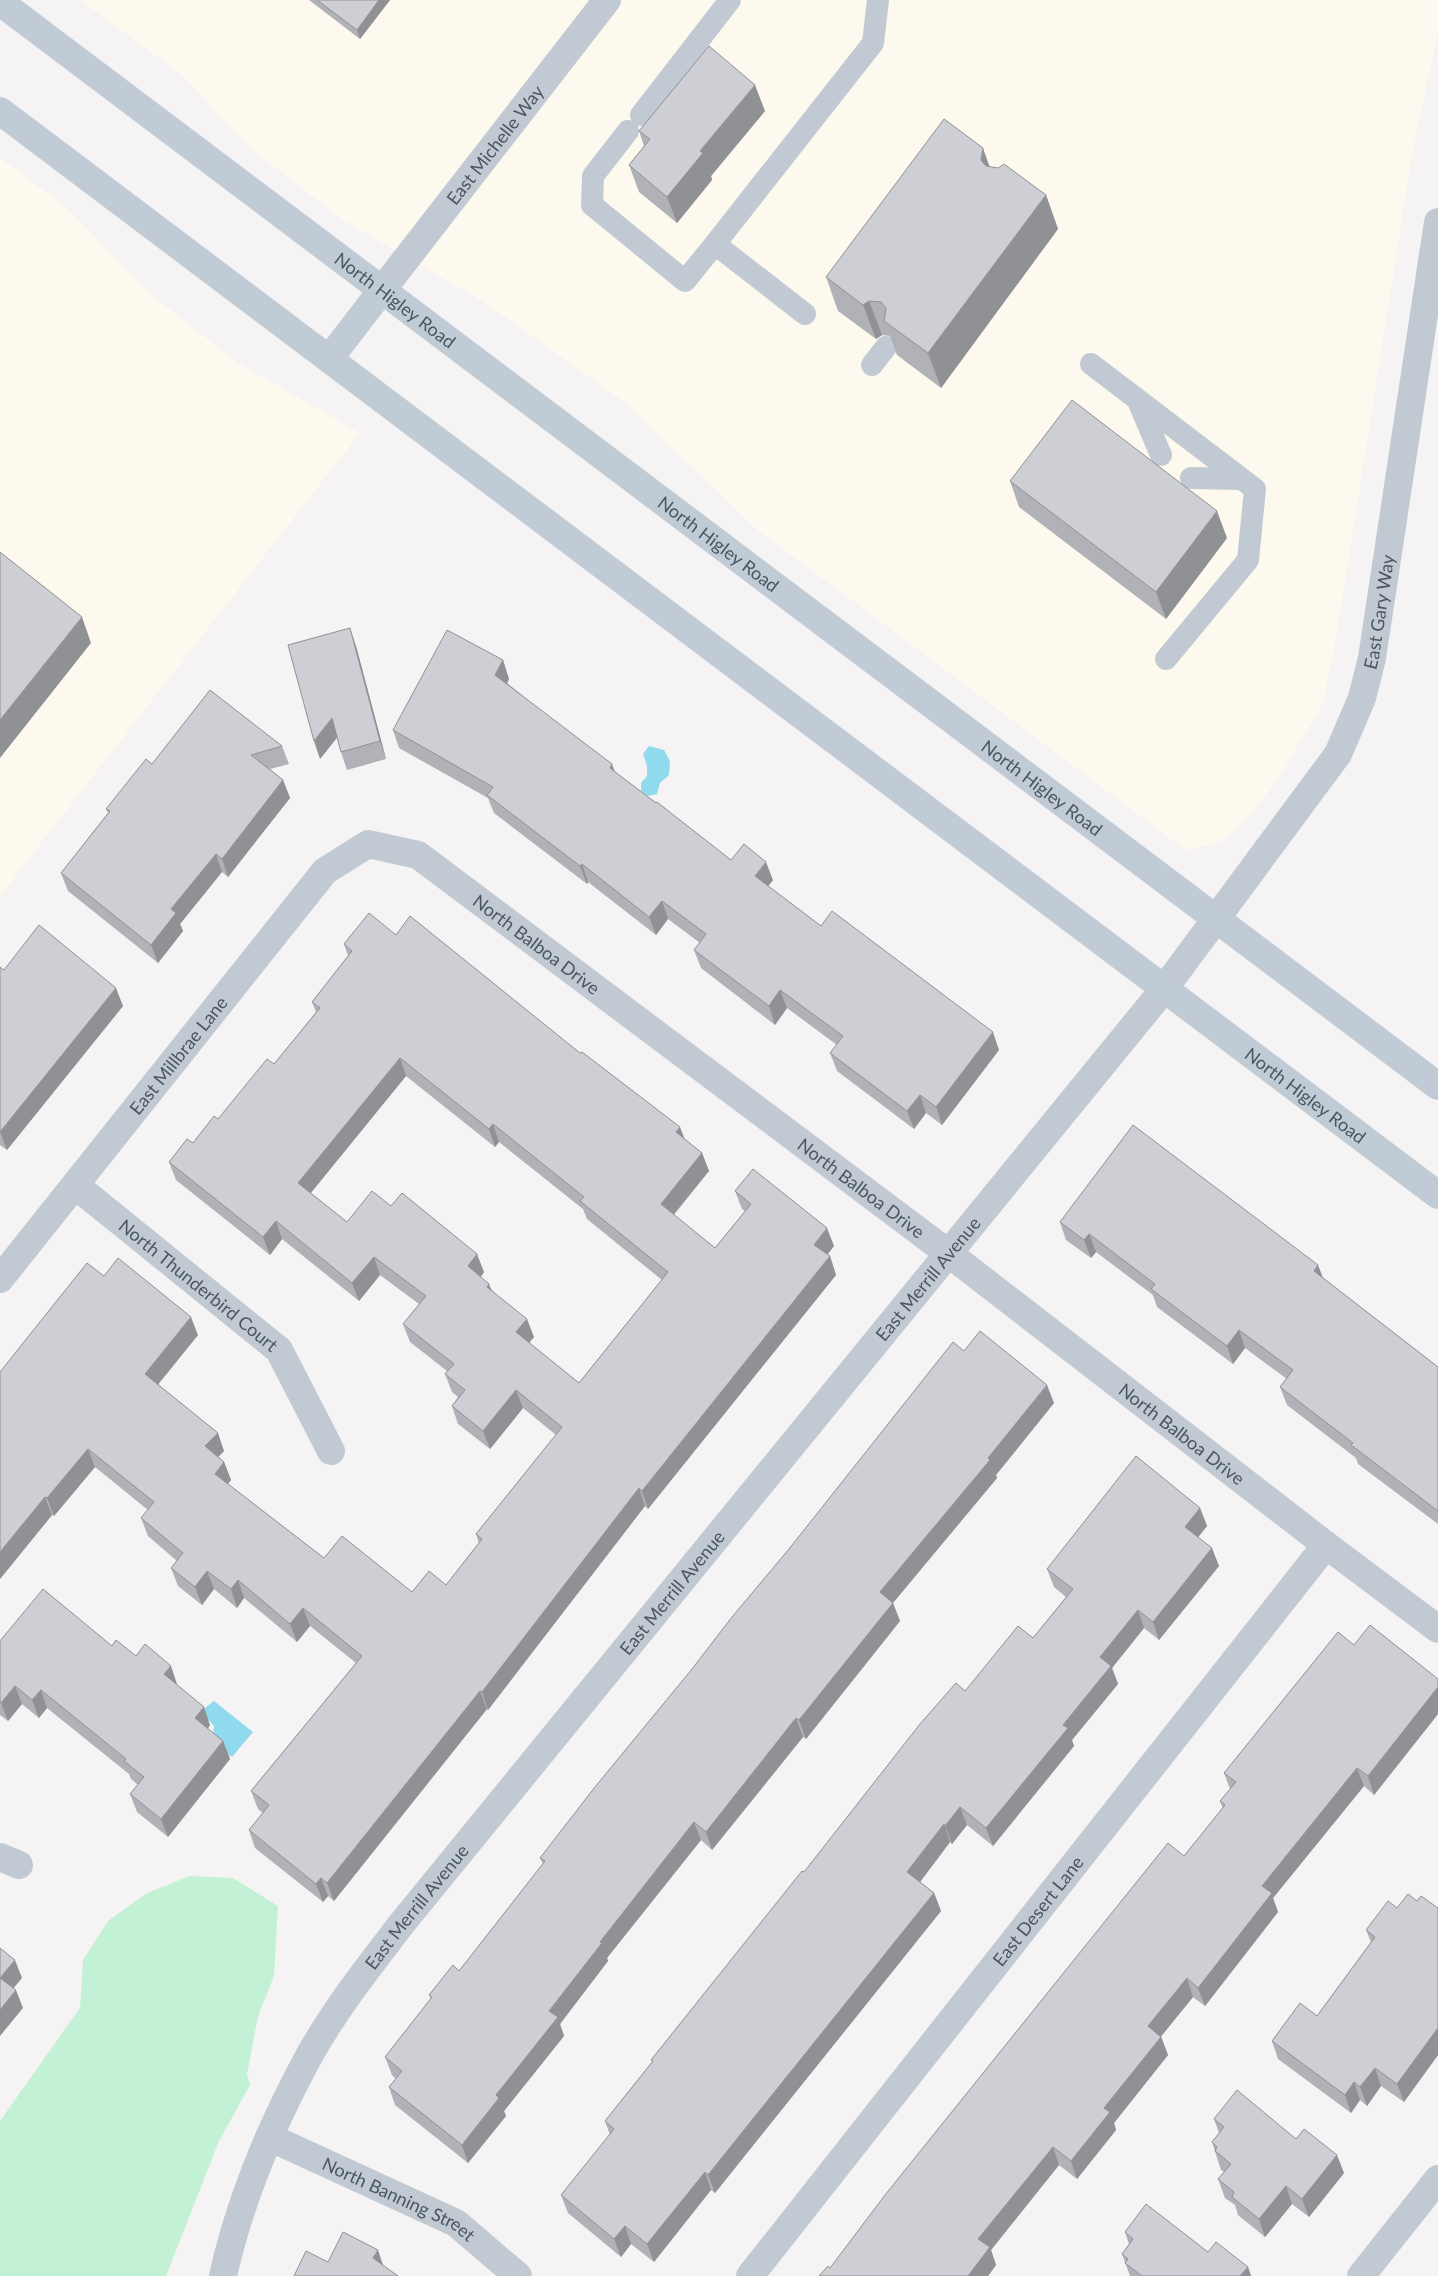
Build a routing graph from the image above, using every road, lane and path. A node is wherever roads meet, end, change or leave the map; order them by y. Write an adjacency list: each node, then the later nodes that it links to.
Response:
1 (607, 0): 8 (street, East Michelle Way)
2 (730, 0): 7 (lane)
3 (878, 0): 7 (lane)
4 (0, 2): 8 (main road, North Higley Road)
5 (0, 111): 11 (main road, North Higley Road)
6 (1438, 222): 20 (street, East Gary Way)
7 (715, 244): 9 (lane)
8 (382, 290): 11 (main road); 20 (main road, North Higley Road)
9 (805, 314)
10 (886, 347): 13 (lane)
11 (330, 359): 22 (main road, North Higley Road)
12 (1091, 364): 14 (lane)
13 (872, 365)
14 (1137, 400): 15 (lane); 17 (lane)
15 (1161, 455)
16 (1191, 478): 17 (lane)
17 (1241, 479): 18 (lane)
18 (1166, 659)
19 (368, 844): 24 (street, East Millbrae Lane); 26 (street, North Balboa Drive)
20 (1216, 919): 21 (street, East Gary Way); 23 (main road, North Higley Road)
21 (1192, 951): 22 (street, East Merrill Avenue)
22 (1164, 988): 25 (main road, North Higley Road); 26 (street, East Merrill Avenue)
23 (1438, 1086)
24 (75, 1185): 27 (street, East Millbrae Lane); 28 (street, North Thunderbird Court)
25 (1438, 1195)
26 (948, 1252): 29 (street, North Balboa Drive); 31 (street, East Merrill Avenue)
27 (0, 1279)
28 (331, 1451)
29 (1326, 1545): 30 (street, North Balboa Drive); 35 (street, East Desert Lane)
30 (1438, 1629)
31 (269, 2137): 33 (street, East Merrill Avenue); 34 (street, North Banning Street)
32 (1438, 2179): 36 (street)
33 (223, 2276)
34 (518, 2276)
35 (750, 2276)
36 (1361, 2276)

